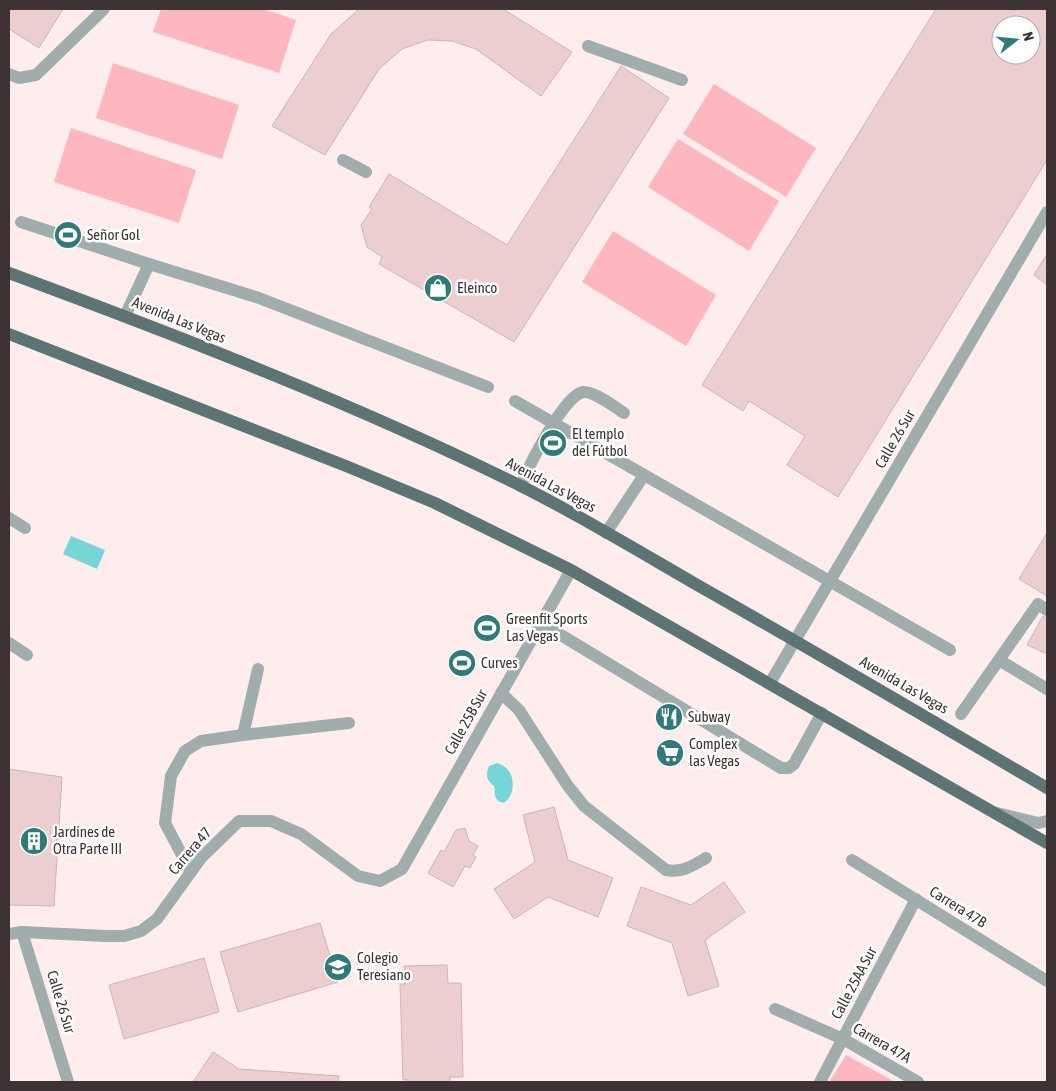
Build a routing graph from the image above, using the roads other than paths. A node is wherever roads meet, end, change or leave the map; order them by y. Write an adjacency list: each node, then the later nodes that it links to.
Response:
1 (104, 9): 3 (street)
2 (588, 46): 4 (street)
3 (9, 74)
4 (682, 80)
5 (344, 160): 6 (street)
6 (366, 172)
7 (1047, 212): 23 (street, Calle 26 Sur)
8 (21, 222): 9 (street)
9 (148, 264): 11 (street); 13 (street)
10 (9, 273): 11 (main road, Avenida Las Vegas)
11 (125, 316): 18 (main road, Avenida Las Vegas)
12 (9, 334): 22 (main road)
13 (488, 387)
14 (515, 401): 16 (street)
15 (624, 413): 16 (street)
16 (553, 423): 17 (street); 18 (street)
17 (644, 475): 21 (street); 23 (street)
18 (520, 486): 21 (main road, Avenida Las Vegas)
19 (9, 518): 20 (street)
20 (25, 528)
21 (606, 533): 26 (main road, Avenida Las Vegas)
22 (571, 570): 25 (street, Calle 25B Sur); 32 (main road)
23 (830, 581): 26 (street, Calle 26 Sur); 28 (street)
24 (1047, 610): 30 (street)
25 (540, 623): 34 (street, Calle 25B Sur); 35 (street)
26 (795, 641): 32 (street, Calle 26 Sur); 39 (main road, Avenida Las Vegas)
27 (9, 643): 29 (street)
28 (950, 650)
29 (27, 655)
30 (999, 660): 33 (street); 36 (street)
31 (258, 669): 38 (street)
32 (770, 683): 35 (main road)
33 (1047, 689)
34 (501, 693): 43 (street); 46 (street, Calle 25B Sur)
35 (822, 713): 40 (main road)
36 (961, 714)
37 (349, 723): 38 (street)
38 (243, 735): 45 (street)
39 (1047, 788)
40 (995, 813): 41 (street); 42 (main road)
41 (1047, 821)
42 (1047, 842)
43 (706, 858)
44 (852, 860): 47 (street, Carrera 47B)
45 (191, 872): 46 (street, Carrera 47); 48 (street, Carrera 47)
46 (380, 881)
47 (916, 899): 50 (street, Carrera 47B); 52 (street, Calle 25AA Sur)
48 (22, 932): 49 (street, Carrera 47); 53 (street, Calle 26 Sur)
49 (9, 934)
50 (1047, 982)
51 (775, 1009): 52 (street, Carrera 47A)
52 (843, 1039): 54 (street, Calle 25AA Sur); 55 (street, Carrera 47A)
53 (68, 1082)
54 (820, 1082)
55 (918, 1082)

